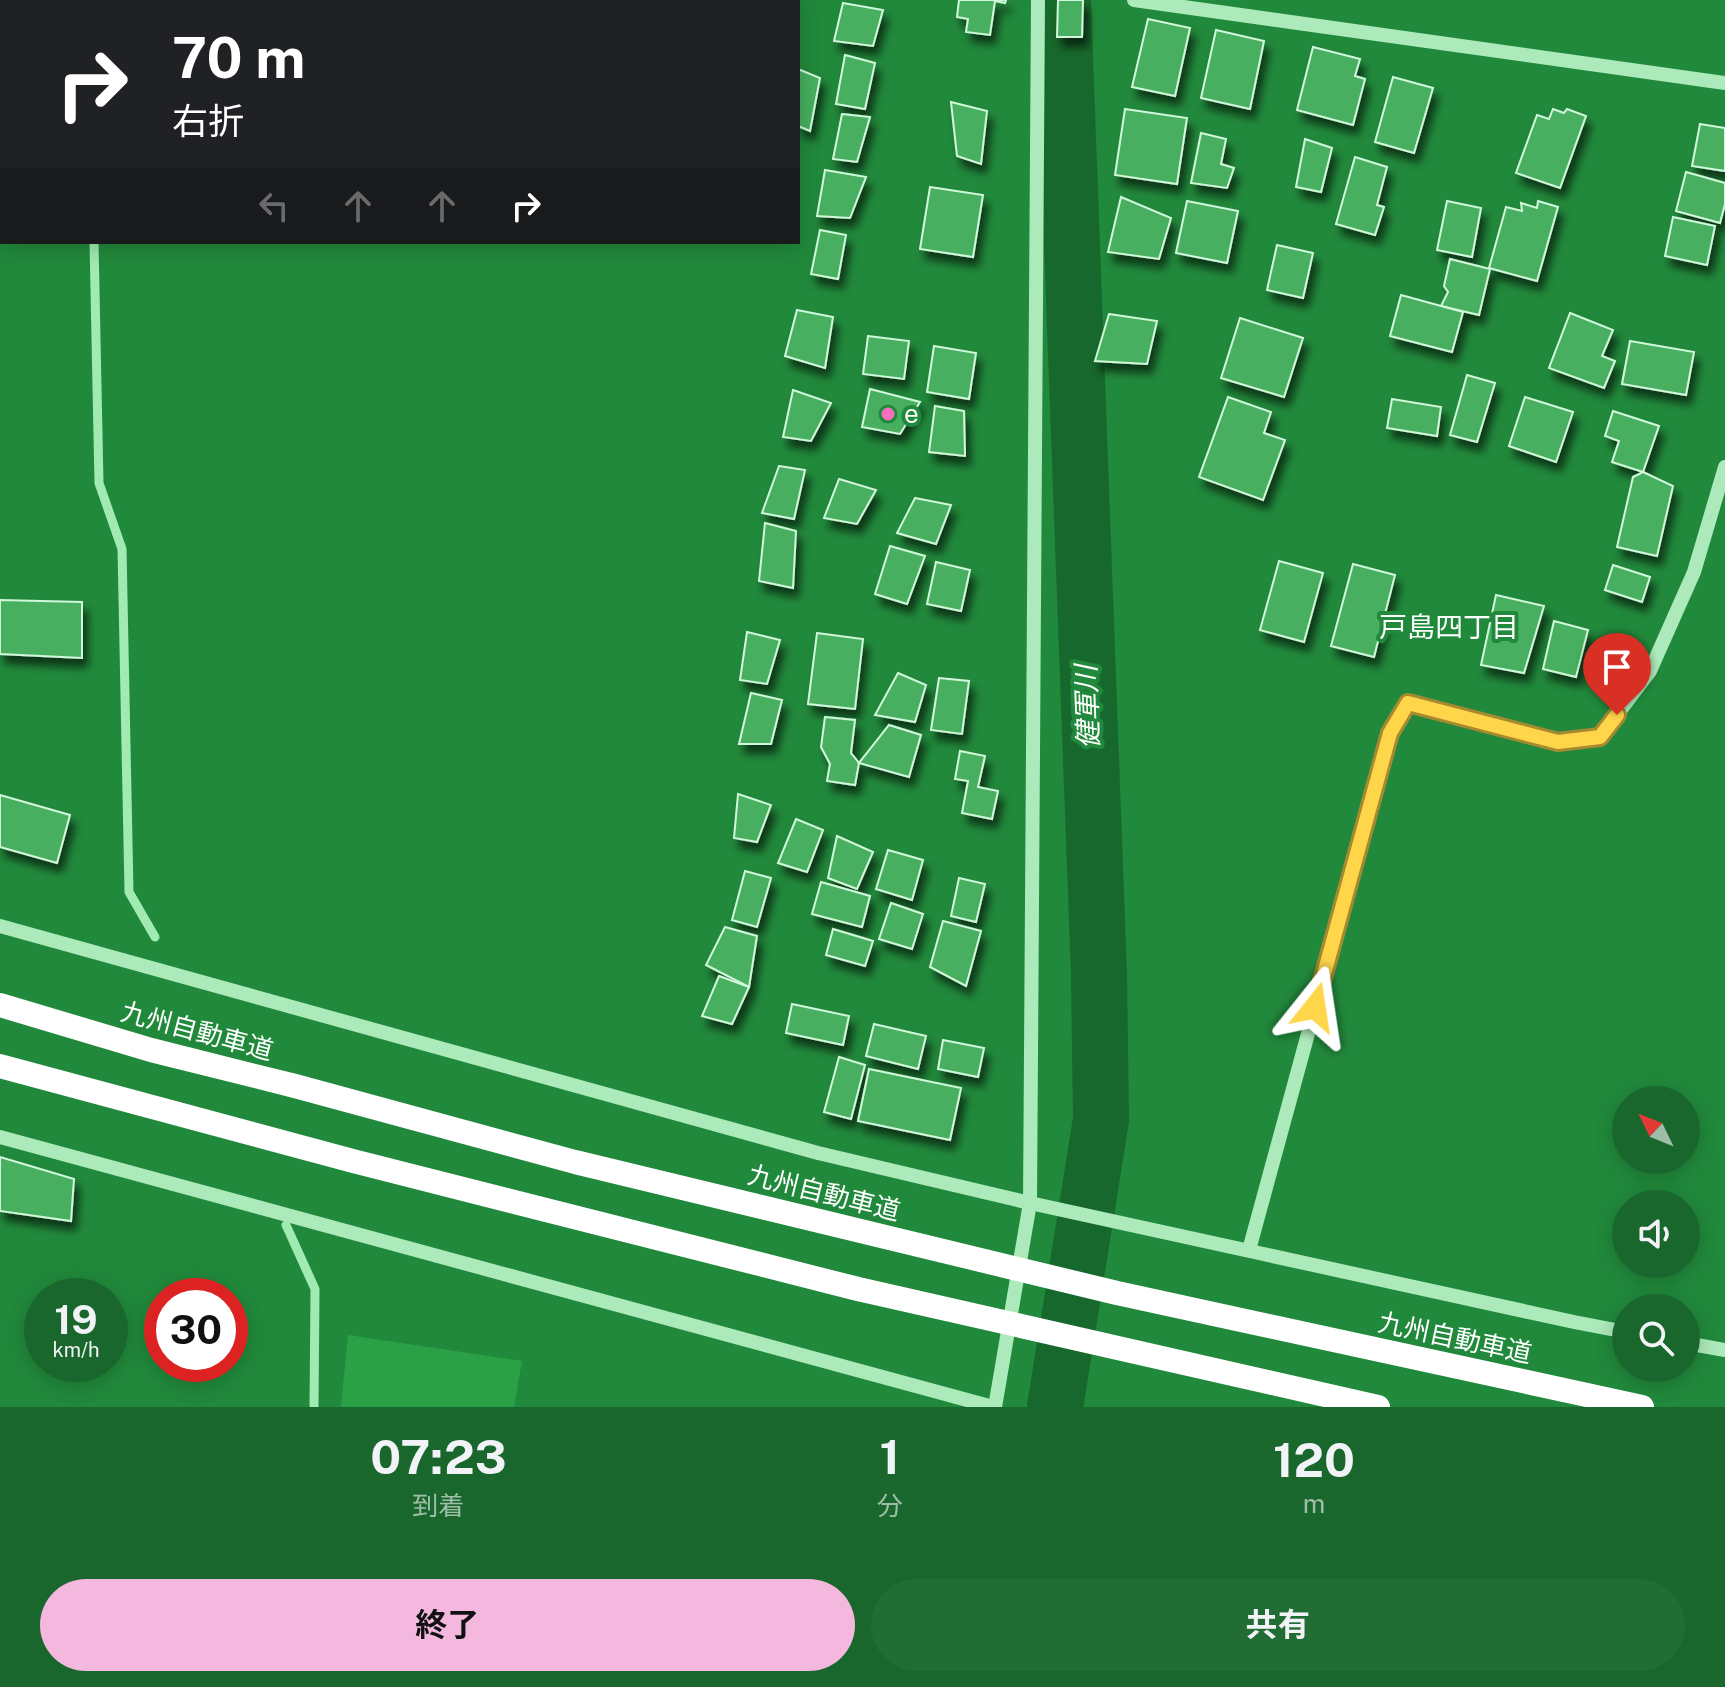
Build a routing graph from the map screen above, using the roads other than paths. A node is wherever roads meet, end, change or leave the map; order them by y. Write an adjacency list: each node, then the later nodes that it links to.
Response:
1 (1038, 0): 9 (street)
2 (1134, 0): 3 (street)
3 (1725, 83)
4 (1725, 467): 10 (street)
5 (0, 926): 9 (street)
6 (0, 1005): 16 (highway, 九州自動車道)
7 (0, 1066): 15 (highway)
8 (0, 1137): 14 (street)
9 (1030, 1203): 10 (street); 14 (street)
10 (1249, 1250): 11 (street)
11 (1612, 1329)
12 (1700, 1346): 13 (street)
13 (1725, 1350)
14 (994, 1407)
15 (1378, 1407)
16 (1642, 1407)

